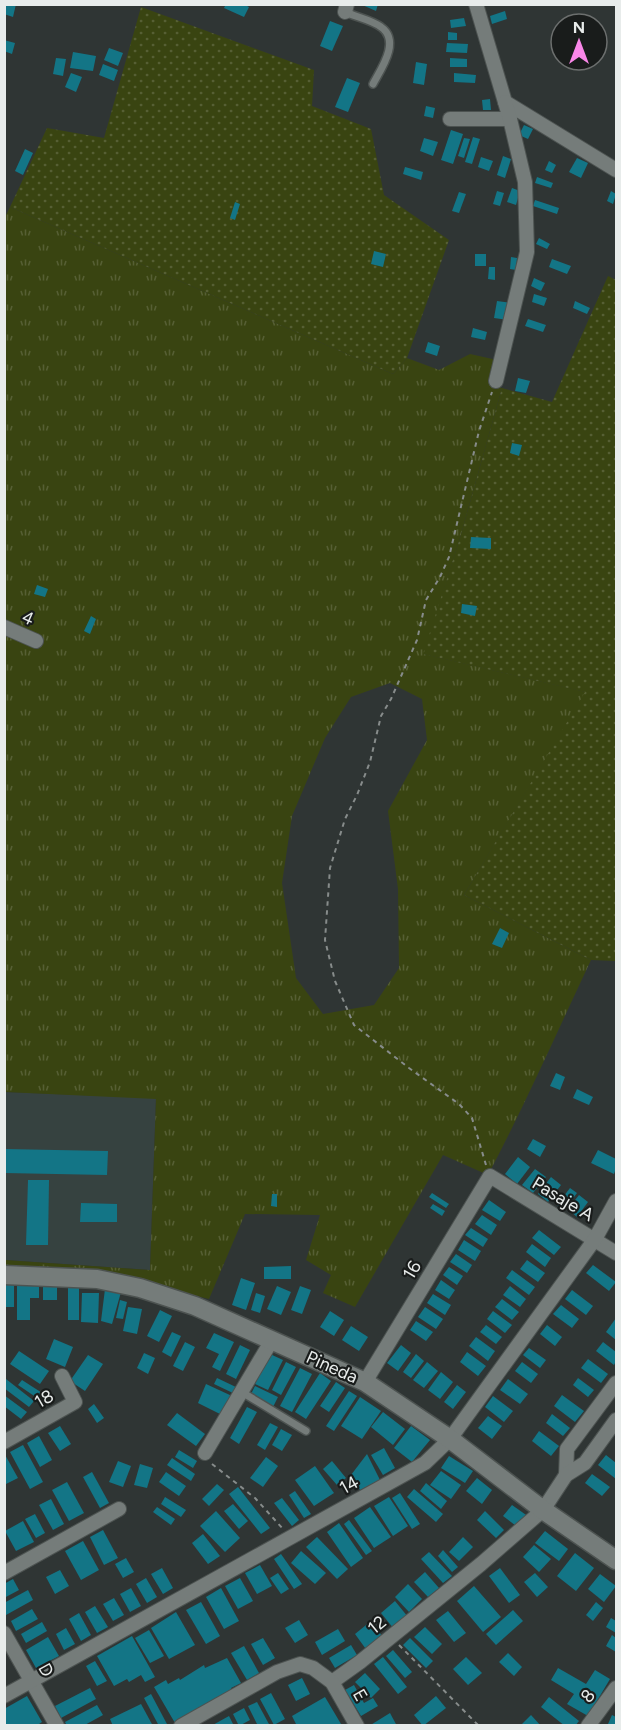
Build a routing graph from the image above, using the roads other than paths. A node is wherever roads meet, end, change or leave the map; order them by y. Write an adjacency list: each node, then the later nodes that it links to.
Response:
1 (476, 4): 4 (street)
2 (346, 8): 3 (lane)
3 (373, 84)
4 (505, 102): 6 (street); 7 (street)
5 (450, 119): 6 (street)
6 (510, 119): 8 (street)
7 (616, 170)
8 (496, 381)
9 (4, 627): 10 (street, 4)
10 (36, 642)
11 (490, 1176): 13 (street, Pasaje A); 18 (street, 16)
12 (616, 1200): 13 (street, 14)
13 (595, 1239): 14 (street, Pasaje A); 23 (street, 14)
14 (616, 1253)
15 (4, 1275): 16 (street, Pineda)
16 (272, 1340): 18 (street, Pineda); 20 (street)
17 (62, 1376): 24 (street, 18)
18 (365, 1382): 23 (street, Pineda)
19 (616, 1383): 26 (street, 12)
20 (240, 1391): 22 (lane); 25 (street)
21 (616, 1420): 26 (street, 12)
22 (306, 1431)
23 (450, 1439): 28 (street, Pineda); 32 (street, 14)
24 (4, 1442)
25 (205, 1454)
26 (566, 1475): 28 (street, 12)
27 (119, 1509): 30 (street)
28 (543, 1510): 29 (street, Pineda); 33 (street, 12)
29 (616, 1560)
30 (4, 1573)
31 (4, 1633): 32 (street, D)
32 (32, 1681): 35 (street, 14); 36 (street, D)
33 (332, 1682): 37 (street); 38 (street, E)
34 (616, 1688): 39 (street, 8)
35 (4, 1696)
36 (57, 1725)
37 (181, 1725)
38 (357, 1725)
39 (588, 1725)

